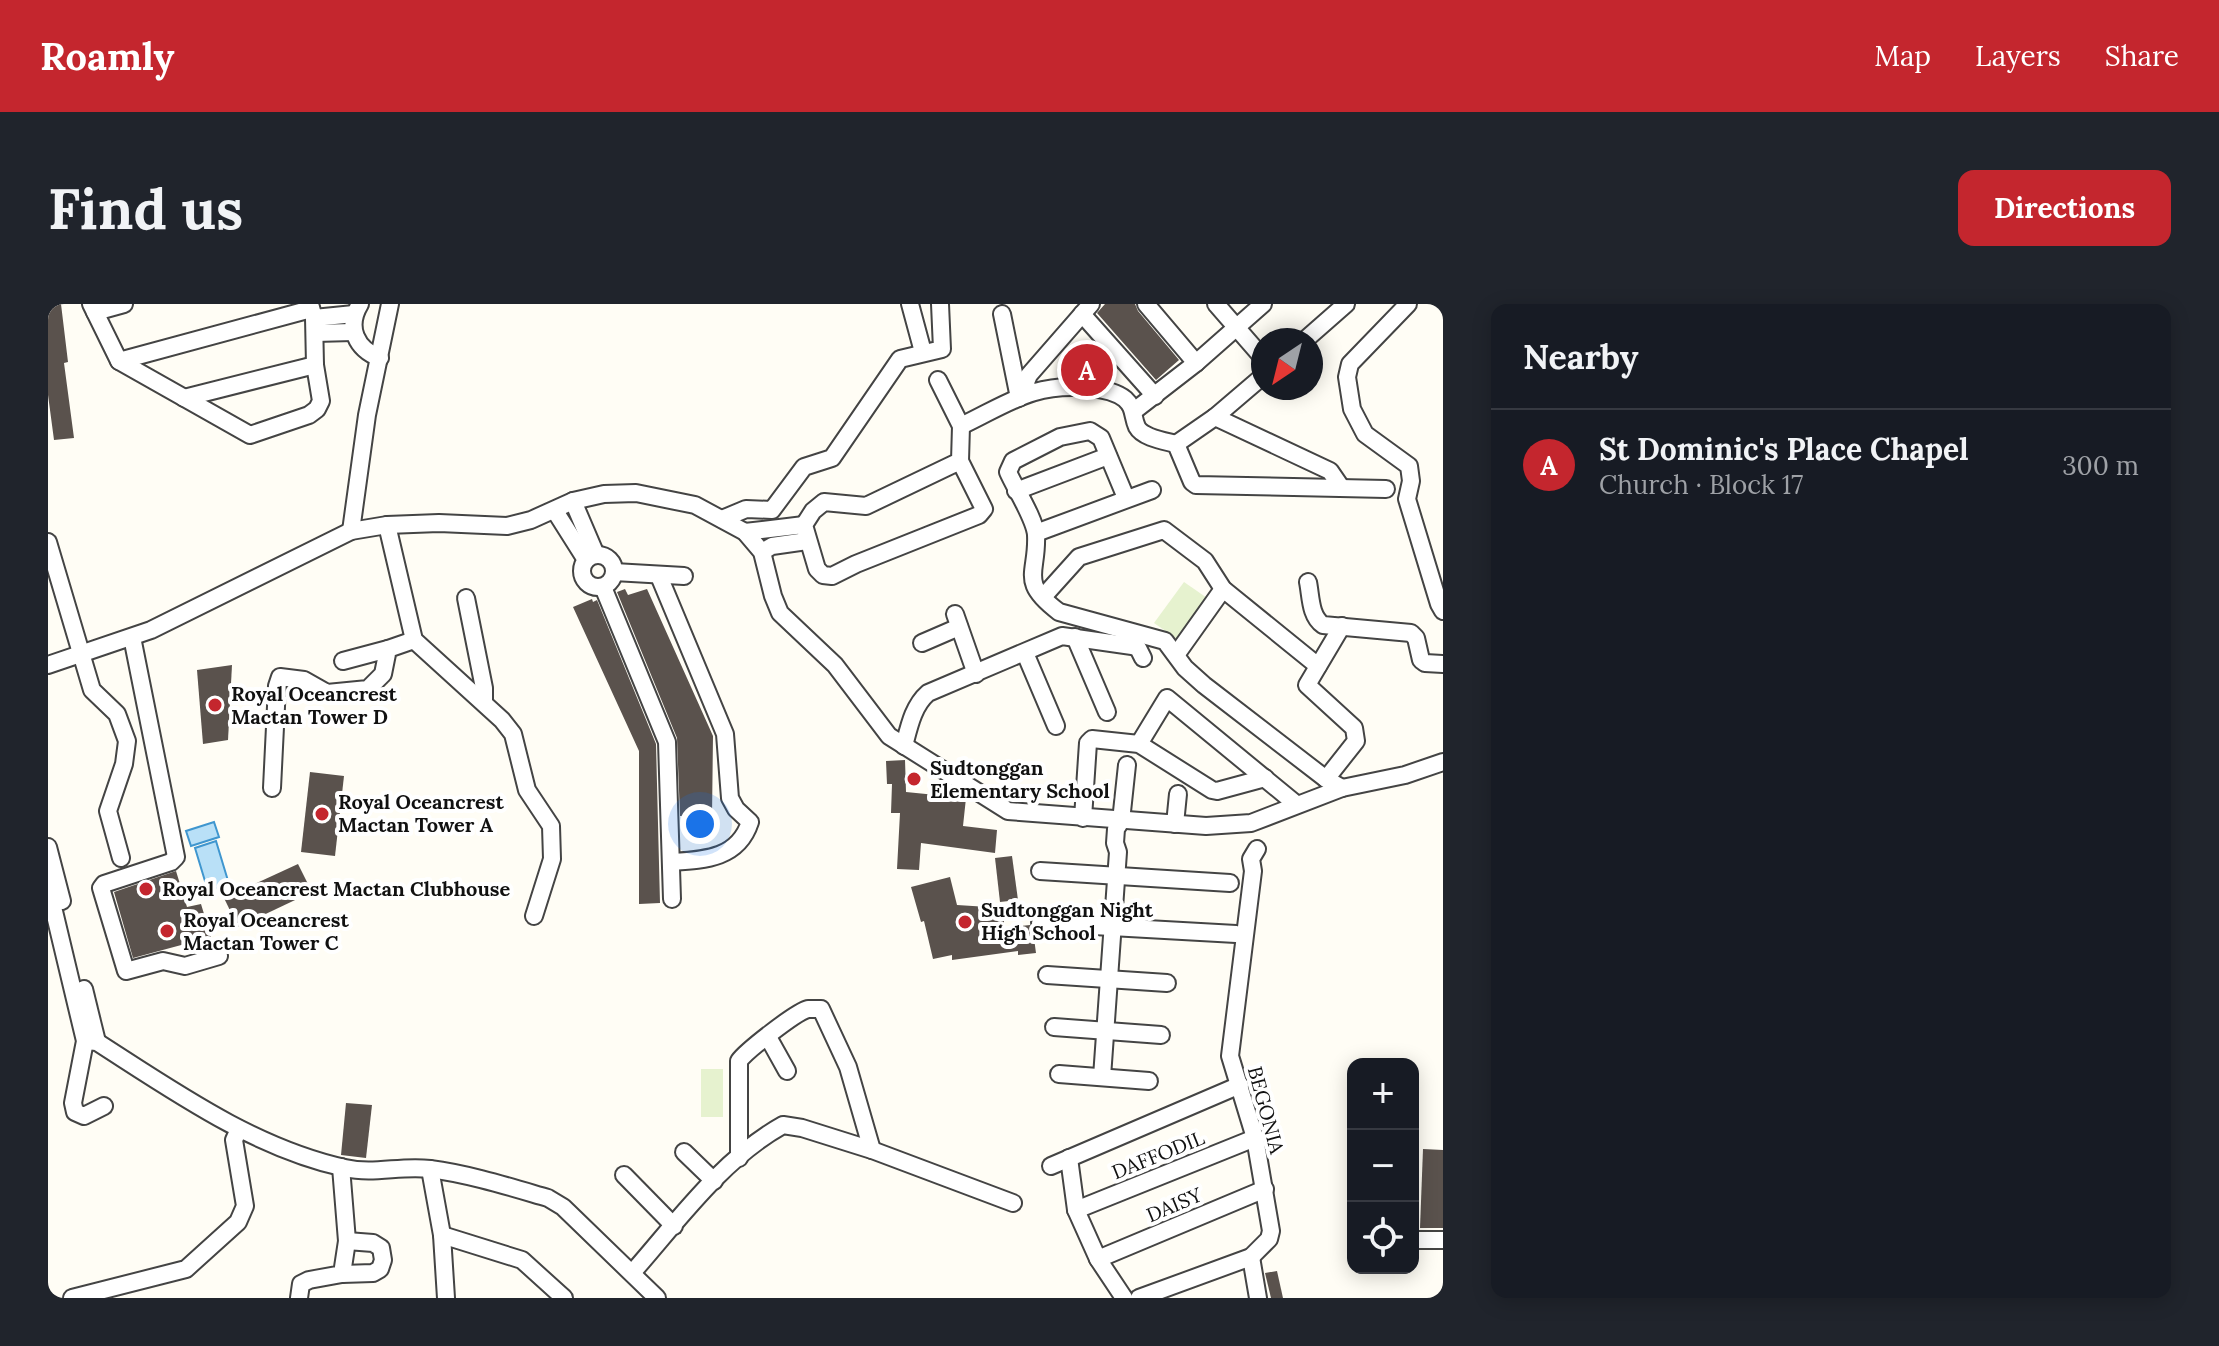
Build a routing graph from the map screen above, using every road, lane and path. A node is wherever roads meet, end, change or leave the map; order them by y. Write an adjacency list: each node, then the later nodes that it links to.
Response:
1 (124, 304): 10 (street)
2 (390, 304): 20 (street)
3 (910, 304): 19 (street)
4 (940, 304): 19 (street)
5 (1146, 304): 22 (street)
6 (1216, 304): 15 (street)
7 (1263, 304): 15 (street)
8 (1346, 304): 16 (street)
9 (1408, 304): 59 (street)
10 (93, 308): 21 (street)
11 (357, 309): 14 (street); 17 (street)
12 (1086, 309): 26 (street); 27 (street)
13 (1002, 314): 26 (street)
14 (312, 316): 17 (street); 21 (street); 23 (street)
15 (1236, 326): 18 (street); 22 (street)
16 (1319, 328)
17 (353, 332): 20 (street)
18 (1251, 344)
19 (923, 352): 42 (street)
20 (380, 358): 45 (street)
21 (119, 361): 28 (street)
22 (1196, 363): 27 (street)
23 (315, 365): 28 (street); 28 (street)
24 (938, 380): 31 (street)
25 (1251, 386): 30 (street)
26 (1024, 395): 29 (street); 31 (street)
27 (1155, 396): 29 (street)
28 (184, 398)
29 (1134, 411): 32 (street)
30 (1215, 417): 32 (street); 35 (street)
31 (961, 426): 34 (street)
32 (1176, 444): 35 (street)
33 (1108, 456): 38 (street); 38 (street); 39 (street)
34 (960, 461): 44 (street); 44 (street)
35 (1341, 487): 36 (street)
36 (1386, 489)
37 (1152, 490): 39 (street)
38 (1016, 491): 47 (street)
39 (1126, 498): 47 (street)
40 (573, 501): 41 (street); 42 (street); 50 (street)
41 (555, 511): 43 (street); 50 (street)
42 (722, 519): 46 (street)
43 (387, 525): 45 (street); 63 (street)
44 (806, 529): 46 (street); 49 (street)
45 (351, 531): 61 (street)
46 (745, 532): 49 (street)
47 (1036, 533): 57 (street)
48 (48, 542): 67 (street)
49 (762, 552): 79 (street)
50 (591, 557): 51 (street); 55 (street)
51 (614, 572): 52 (street); 55 (street)
52 (659, 576): 53 (street); 94 (street)
53 (684, 576)
54 (1308, 582): 60 (street)
55 (603, 587): 94 (street)
56 (1223, 589): 57 (street); 68 (street); 73 (street)
57 (1043, 597): 68 (street)
58 (466, 598): 75 (street)
59 (1443, 611)
60 (1342, 626): 71 (street); 73 (street)
61 (132, 637): 67 (street); 105 (street)
62 (1075, 637): 66 (street); 69 (street); 76 (street)
63 (414, 640): 65 (street); 75 (street)
64 (922, 643): 74 (street)
65 (388, 649): 70 (street); 84 (street)
66 (1025, 653): 74 (street); 77 (street)
67 (81, 654): 72 (street); 93 (street)
68 (1176, 655): 83 (street)
69 (1143, 658)
70 (343, 661)
71 (1443, 664)
72 (48, 665)
73 (1318, 666): 83 (street)
74 (976, 674): 79 (street)
75 (484, 703): 101 (street)
76 (1107, 712)
77 (1056, 726)
78 (1139, 744): 82 (street); 82 (street); 88 (street)
79 (904, 746): 88 (street)
80 (1443, 762): 85 (street)
81 (1127, 765): 89 (street)
82 (1265, 778): 87 (street)
83 (1326, 779): 85 (street)
84 (272, 788)
85 (1342, 788): 87 (street)
86 (1178, 794): 91 (street)
87 (1296, 804): 90 (street)
88 (1083, 818): 89 (street)
89 (1121, 821): 91 (street); 97 (street)
90 (1258, 821): 91 (street); 118 (street, BEGONIA)
91 (1175, 824)
92 (48, 847): 95 (street)
93 (121, 858)
94 (671, 862): 100 (street)
95 (51, 865): 113 (street)
96 (1040, 871): 97 (street)
97 (1116, 877): 98 (street); 103 (street)
98 (1230, 883)
99 (48, 886): 113 (street)
100 (672, 899)
101 (534, 916)
102 (1040, 923): 103 (street)
103 (1112, 928): 104 (street); 107 (street)
104 (1236, 934)
105 (219, 956)
106 (1047, 975): 107 (street)
107 (1109, 979): 108 (street); 110 (street)
108 (1167, 983)
109 (1054, 1027): 110 (street)
110 (1105, 1031): 111 (street); 116 (street)
111 (1161, 1035)
112 (768, 1037): 114 (street); 122 (street); 124 (street)
113 (91, 1041): 119 (street); 120 (street)
114 (787, 1071)
115 (1059, 1074): 116 (street)
116 (1102, 1077): 117 (street)
117 (1149, 1081)
118 (1240, 1085): 121 (street, BEGONIA); 125 (street)
119 (104, 1106)
120 (239, 1129): 127 (street); 143 (street)
121 (1255, 1138): 131 (street, BEGONIA); 133 (street, DAFFODIL)
122 (872, 1150): 124 (street); 132 (street)
123 (684, 1152): 130 (street)
124 (739, 1158): 130 (street)
125 (1069, 1158): 126 (street); 133 (street)
126 (1051, 1166)
127 (341, 1167): 128 (street); 138 (street)
128 (430, 1169): 135 (street); 141 (street)
129 (624, 1175): 134 (street)
130 (714, 1181): 134 (street)
131 (1265, 1189): 139 (street, BEGONIA); 140 (street, DAISY)
132 (1013, 1203)
133 (1076, 1210): 140 (street)
134 (674, 1226): 141 (street)
135 (442, 1235): 147 (street); 148 (street)
136 (1419, 1240): 137 (street)
137 (1443, 1240)
138 (347, 1241): 142 (street); 142 (street)
139 (1251, 1257): 144 (street); 152 (street)
140 (1098, 1259): 150 (street)
141 (632, 1273): 149 (street)
142 (342, 1274): 146 (street)
143 (133, 1291): 145 (street)
144 (1158, 1295): 151 (street)
145 (72, 1298)
146 (299, 1298)
147 (446, 1298)
148 (564, 1298)
149 (657, 1298)
150 (1124, 1298)
151 (1139, 1298)
152 (1258, 1298)

